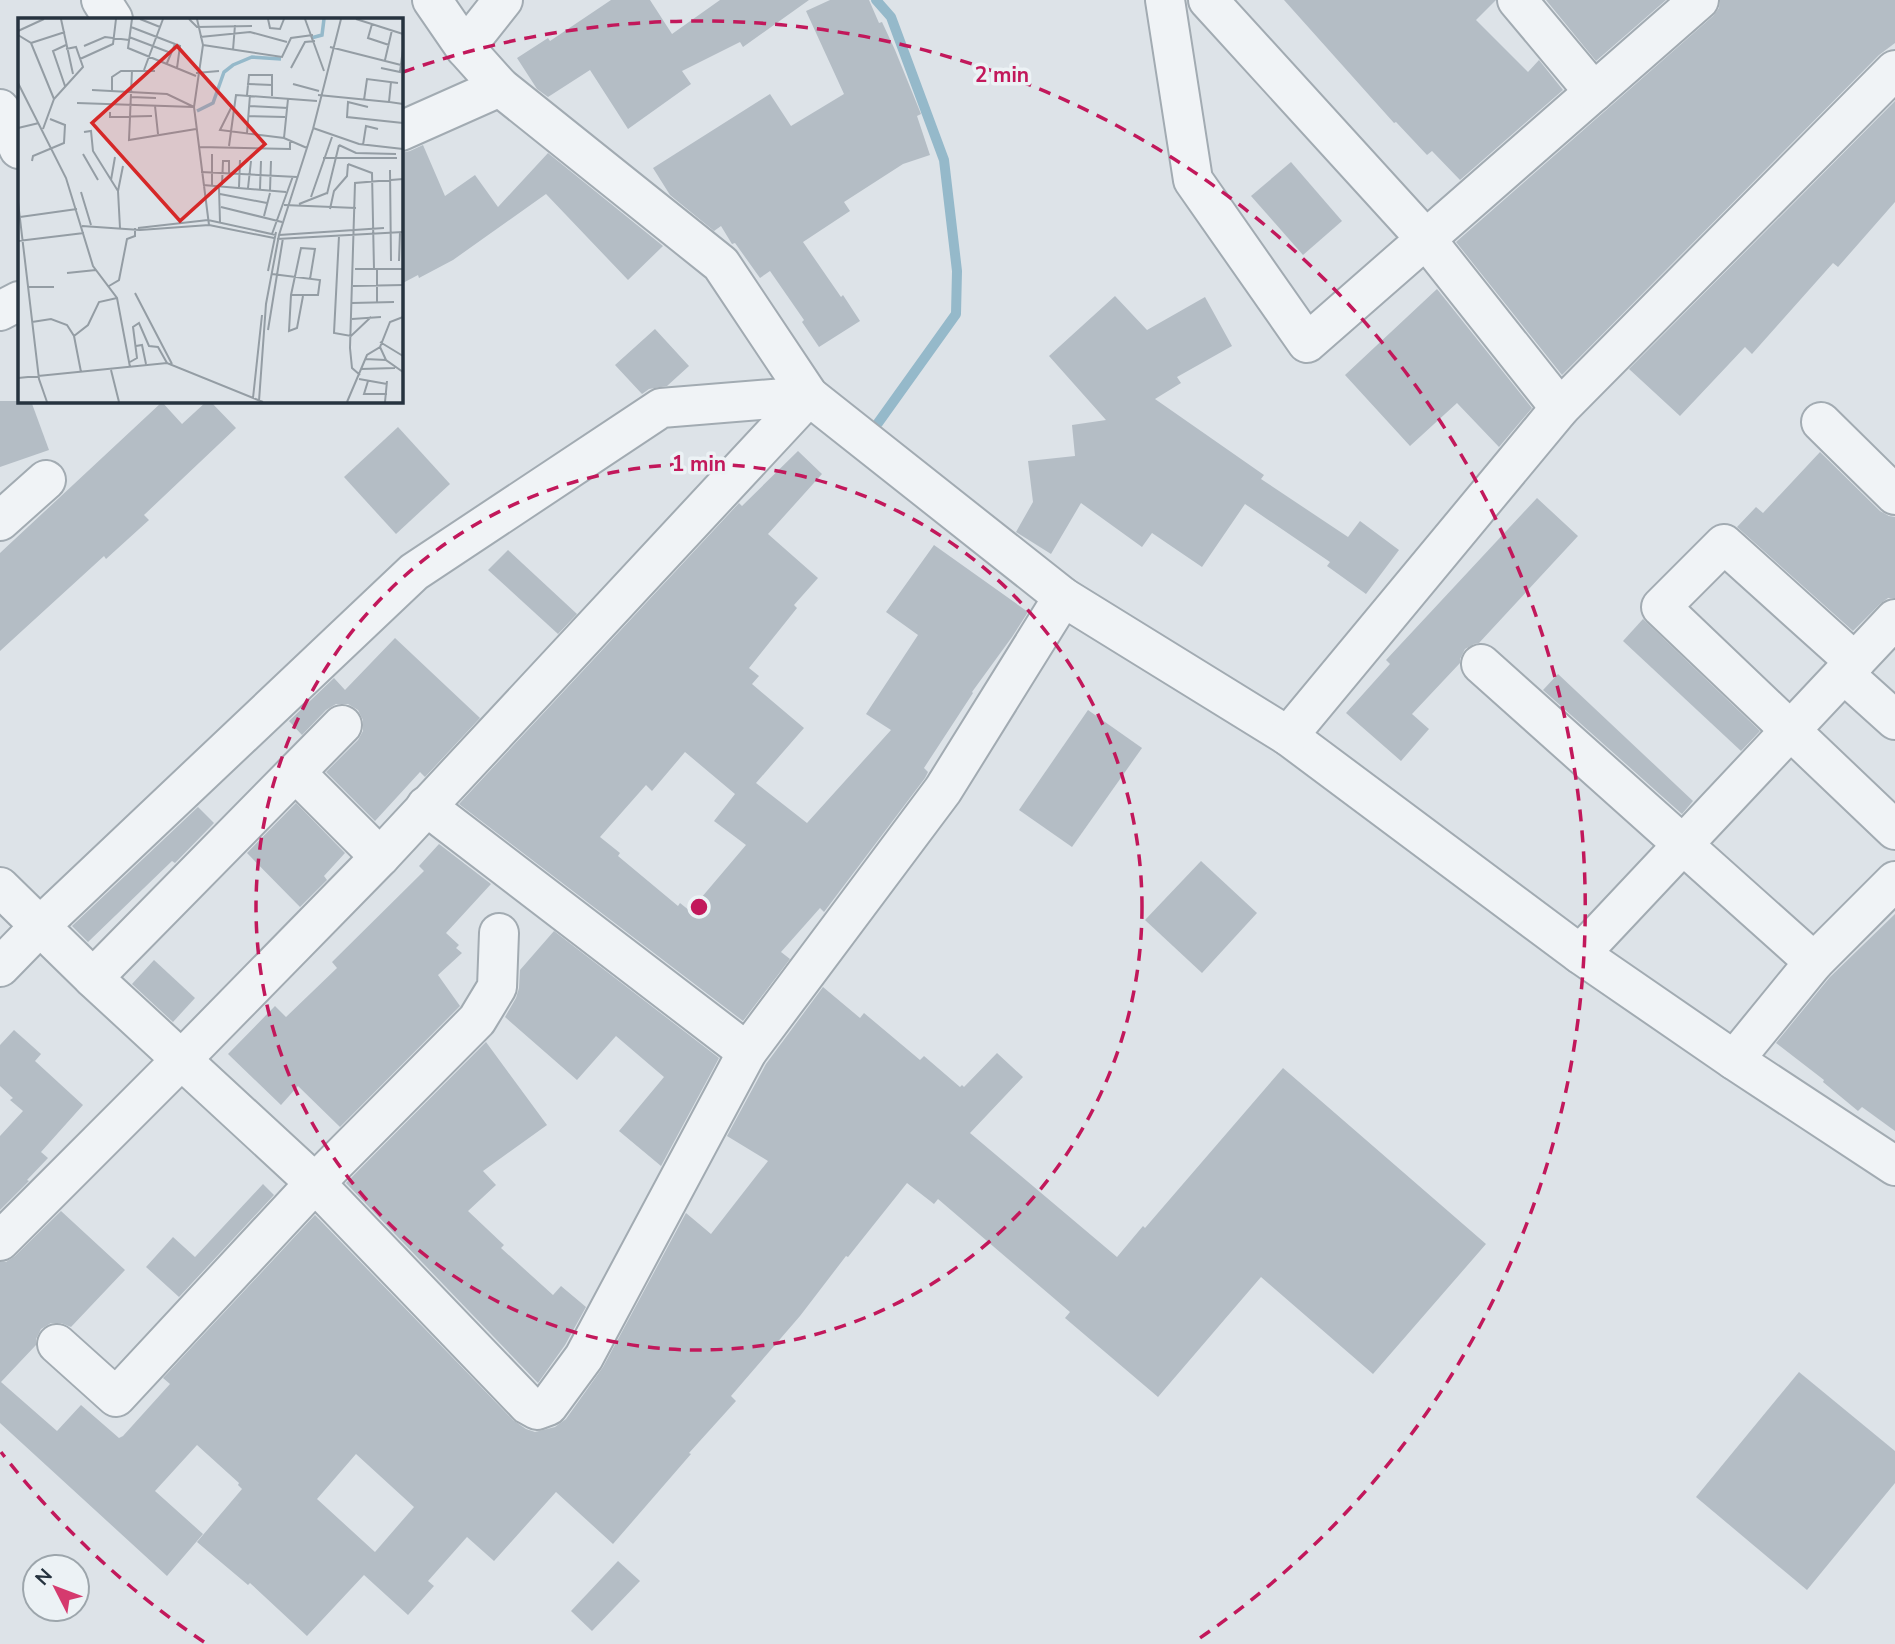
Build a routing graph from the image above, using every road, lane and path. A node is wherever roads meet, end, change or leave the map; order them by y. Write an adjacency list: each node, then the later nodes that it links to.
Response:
1 (101, 0): 8 (street)
2 (432, 0): 9 (street)
3 (503, 0): 9 (street)
4 (1164, 0): 14 (street)
5 (1208, 0): 14 (street)
6 (1517, 0): 12 (street)
7 (1699, 0): 12 (street)
8 (112, 18)
9 (465, 48): 11 (street)
10 (1895, 70): 18 (street)
11 (500, 87): 13 (street); 17 (street)
12 (1594, 92): 14 (street)
13 (402, 131)
14 (1426, 238): 18 (street)
15 (18, 302): 16 (street)
16 (0, 311)
17 (809, 397): 23 (street); 32 (street); 38 (street)
18 (1560, 408): 30 (street)
19 (1821, 422): 21 (street)
20 (46, 480): 22 (street)
21 (1895, 495)
22 (0, 520)
23 (1063, 597): 30 (street); 44 (street)
24 (1895, 619): 26 (street)
25 (1481, 664): 34 (street)
26 (1849, 668): 27 (street); 29 (street); 29 (street)
27 (1895, 720)
28 (342, 725): 31 (street)
29 (1790, 731): 33 (street); 34 (street)
30 (1288, 736): 40 (street)
31 (296, 773): 35 (street); 43 (street)
32 (426, 806): 35 (street); 44 (street)
33 (1895, 830)
34 (1682, 844): 40 (street); 41 (street)
35 (380, 857): 45 (street)
36 (1895, 881): 41 (street)
37 (0, 887): 38 (street)
38 (39, 927): 42 (street); 43 (street)
39 (499, 933): 48 (street)
40 (1580, 954): 46 (street)
41 (1814, 962): 46 (street)
42 (0, 967)
43 (93, 978): 45 (street)
44 (747, 1052): 48 (street)
45 (181, 1060): 48 (street); 49 (street)
46 (1734, 1060): 47 (street)
47 (1895, 1166)
48 (315, 1183): 50 (street)
49 (0, 1241)
50 (57, 1344)

